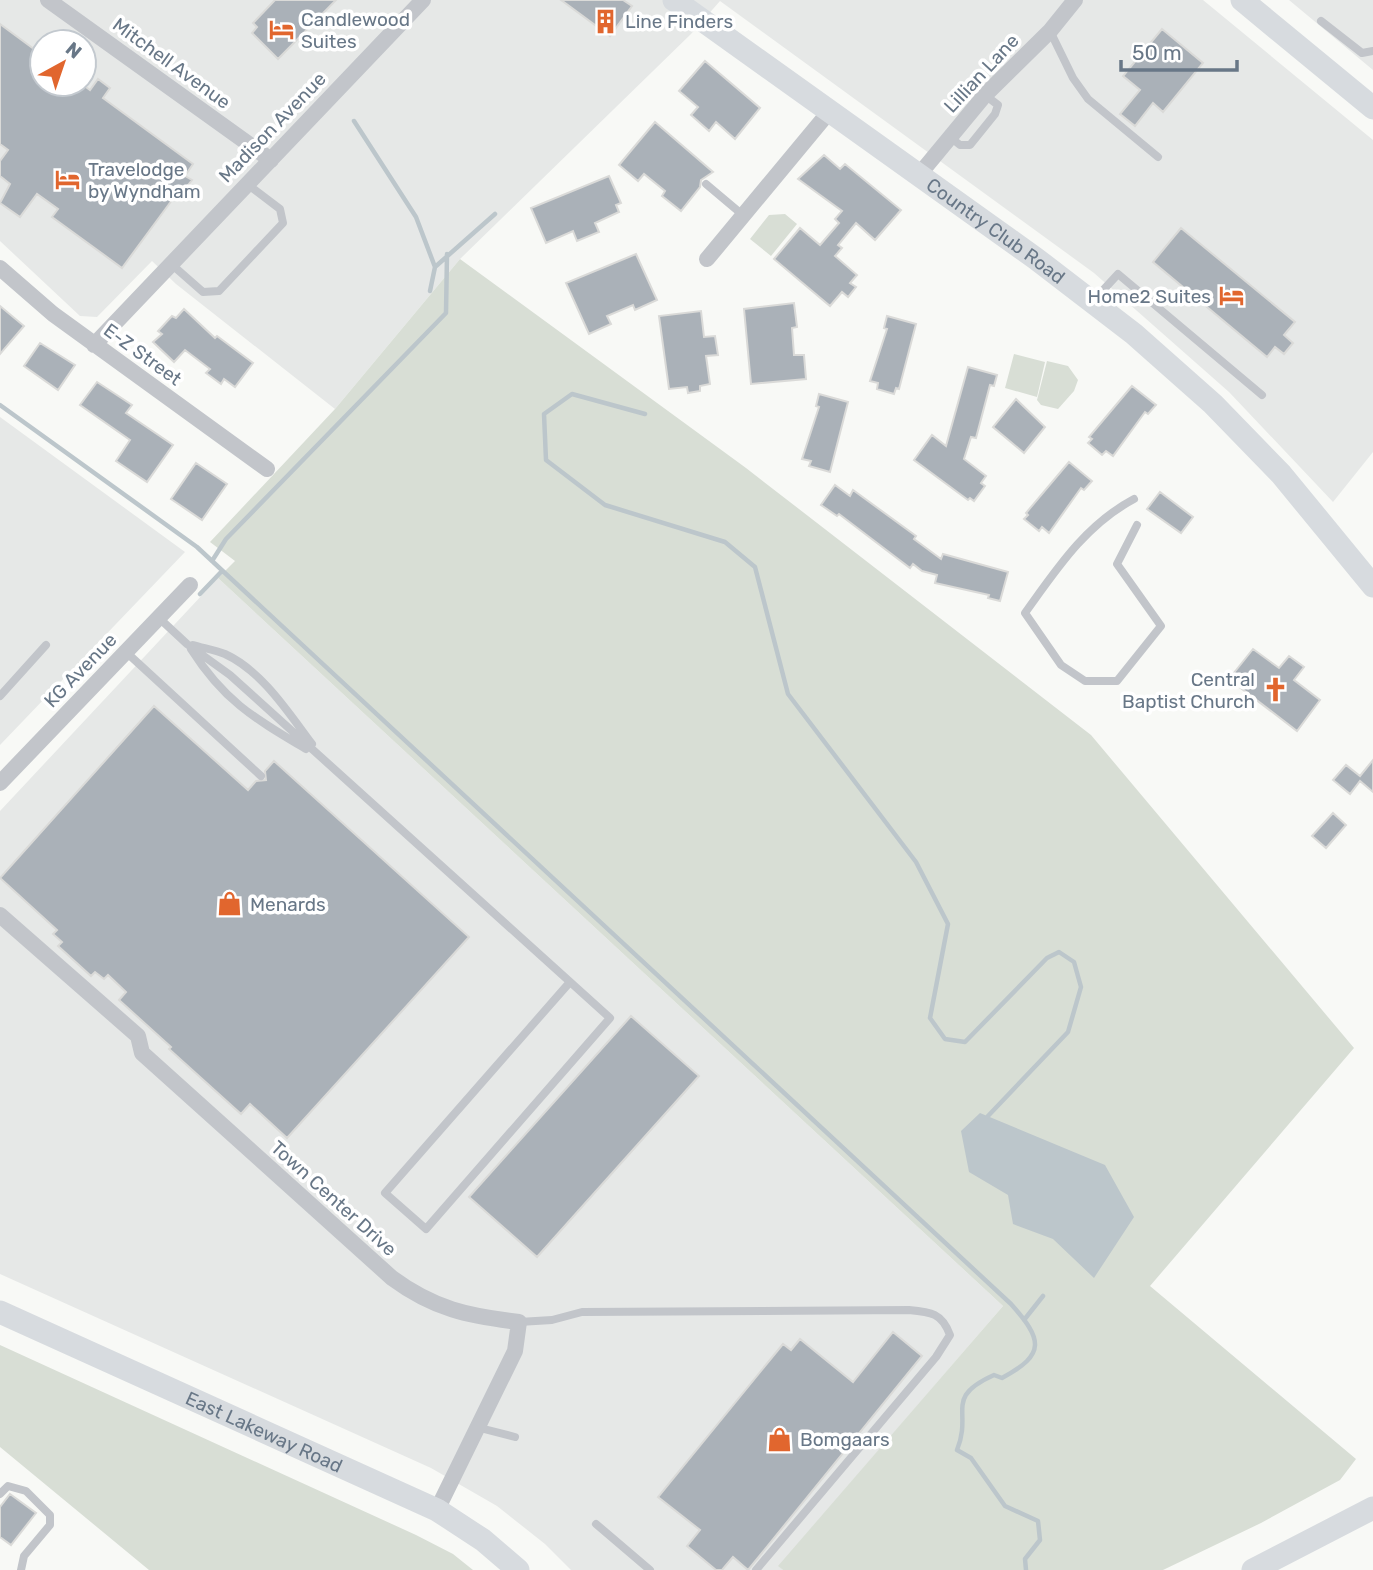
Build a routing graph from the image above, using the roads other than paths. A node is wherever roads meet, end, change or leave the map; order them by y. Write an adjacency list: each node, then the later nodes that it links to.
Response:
1 (48, 0): 7 (street, Mitchell Avenue)
2 (78, 0): 7 (street)
3 (423, 0): 14 (street, Madison Avenue)
4 (674, 0): 12 (street, Country Club Road)
5 (1075, 0): 9 (street, Lillian Lane)
6 (1242, 0): 11 (street)
7 (68, 14): 14 (street, Mitchell Avenue)
8 (1321, 21): 10 (lane)
9 (1050, 31): 13 (lane); 15 (street, Lillian Lane)
10 (1373, 51)
11 (1373, 108)
12 (829, 111): 15 (street, Country Club Road); 18 (street)
13 (1158, 157)
14 (271, 160): 16 (street, Madison Avenue)
15 (918, 176): 22 (street, Country Club Road)
16 (247, 184): 20 (street, Madison Avenue); 20 (lane)
17 (706, 184): 18 (lane)
18 (744, 216): 19 (street)
19 (707, 260)
20 (170, 263): 23 (street, Madison Avenue)
21 (0, 268): 23 (street, E-Z Street)
22 (1093, 303): 24 (lane); 29 (street, Country Club Road)
23 (94, 345): 25 (street, E-Z Street)
24 (1262, 395)
25 (267, 469)
26 (1134, 499): 27 (lane)
27 (1137, 526)
28 (190, 585): 30 (street, KG Avenue)
29 (1373, 586)
30 (159, 618): 31 (lane); 33 (street, KG Avenue)
31 (187, 644): 35 (lane); 35 (lane); 35 (lane)
32 (46, 645): 34 (lane)
33 (126, 652): 36 (lane); 37 (street, KG Avenue)
34 (0, 696)
35 (323, 759): 39 (lane)
36 (261, 776)
37 (0, 783)
38 (0, 915): 41 (street, Town Center Drive)
39 (570, 982): 39 (lane)
40 (0, 1312): 46 (street, East Lakeway Road)
41 (519, 1322): 42 (street); 51 (lane)
42 (480, 1428): 43 (lane); 46 (street)
43 (515, 1437)
44 (0, 1494): 48 (lane)
45 (1373, 1508): 52 (street)
46 (437, 1510): 49 (street, East Lakeway Road)
47 (596, 1524): 50 (lane)
48 (21, 1570)
49 (518, 1570)
50 (650, 1570)
51 (757, 1570)
52 (1253, 1570)

